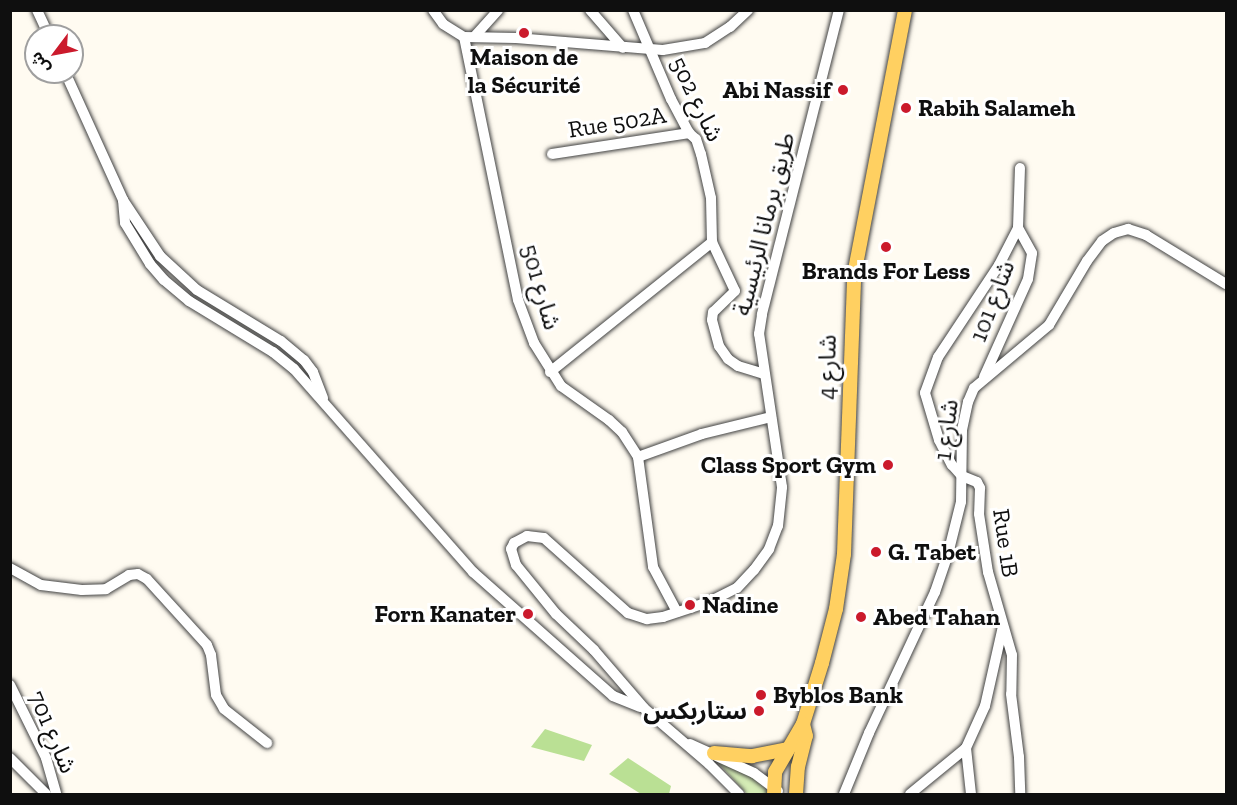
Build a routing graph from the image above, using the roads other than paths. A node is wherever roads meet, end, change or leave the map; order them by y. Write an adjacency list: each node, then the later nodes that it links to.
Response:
1 (37, 10): 9 (street)
2 (433, 10): 10 (street)
3 (498, 10): 10 (street)
4 (590, 10): 11 (street)
5 (633, 10): 12 (street, شارع 502)
6 (748, 10): 12 (street)
7 (839, 10): 21 (street, طريق برمانا الرئيسية)
8 (905, 10): 31 (main road, شارع 4)
9 (43, 24)
10 (469, 37): 11 (street); 20 (street, شارع 501)
11 (623, 48): 12 (street)
12 (650, 49): 14 (street, شارع 502)
13 (70, 84): 30 (street)
14 (689, 133): 15 (street, Rue 502A); 18 (street, شارع 502)
15 (552, 154)
16 (1020, 168): 17 (street, شارع 101)
17 (1018, 228): 22 (street, شارع 101); 25 (street)
18 (712, 242): 20 (street); 21 (street, شارع 502)
19 (1227, 284): 22 (street, شارع 1)
20 (550, 372): 24 (street, شارع 501)
21 (764, 374): 23 (street, طريق برمانا الرئيسية)
22 (982, 380): 25 (street, شارع 1)
23 (771, 417): 24 (street); 27 (street, طريق برمانا الرئيسية)
24 (638, 457): 27 (street, شارع 501)
25 (962, 476): 28 (street, Rue 1B); 43 (street, شارع 1)
26 (10, 568): 33 (street)
27 (677, 612): 30 (street, طريق برمانا الرئيسية)
28 (1003, 626): 35 (street); 46 (street)
29 (10, 686): 40 (street, شارع 701)
30 (644, 708): 32 (street, طريق برمانا الرئيسية)
31 (803, 724): 34 (main road); 42 (main road)
32 (684, 742): 36 (street); 41 (street, طريق برمانا الرئيسية)
33 (267, 743)
34 (787, 748): 36 (main road); 38 (main road)
35 (966, 748): 44 (street); 45 (street)
36 (714, 753): 38 (street)
37 (10, 758): 39 (street)
38 (776, 791)
39 (46, 795)
40 (56, 795)
41 (739, 795)
42 (796, 795)
43 (844, 795)
44 (910, 795)
45 (971, 795)
46 (1020, 795)

